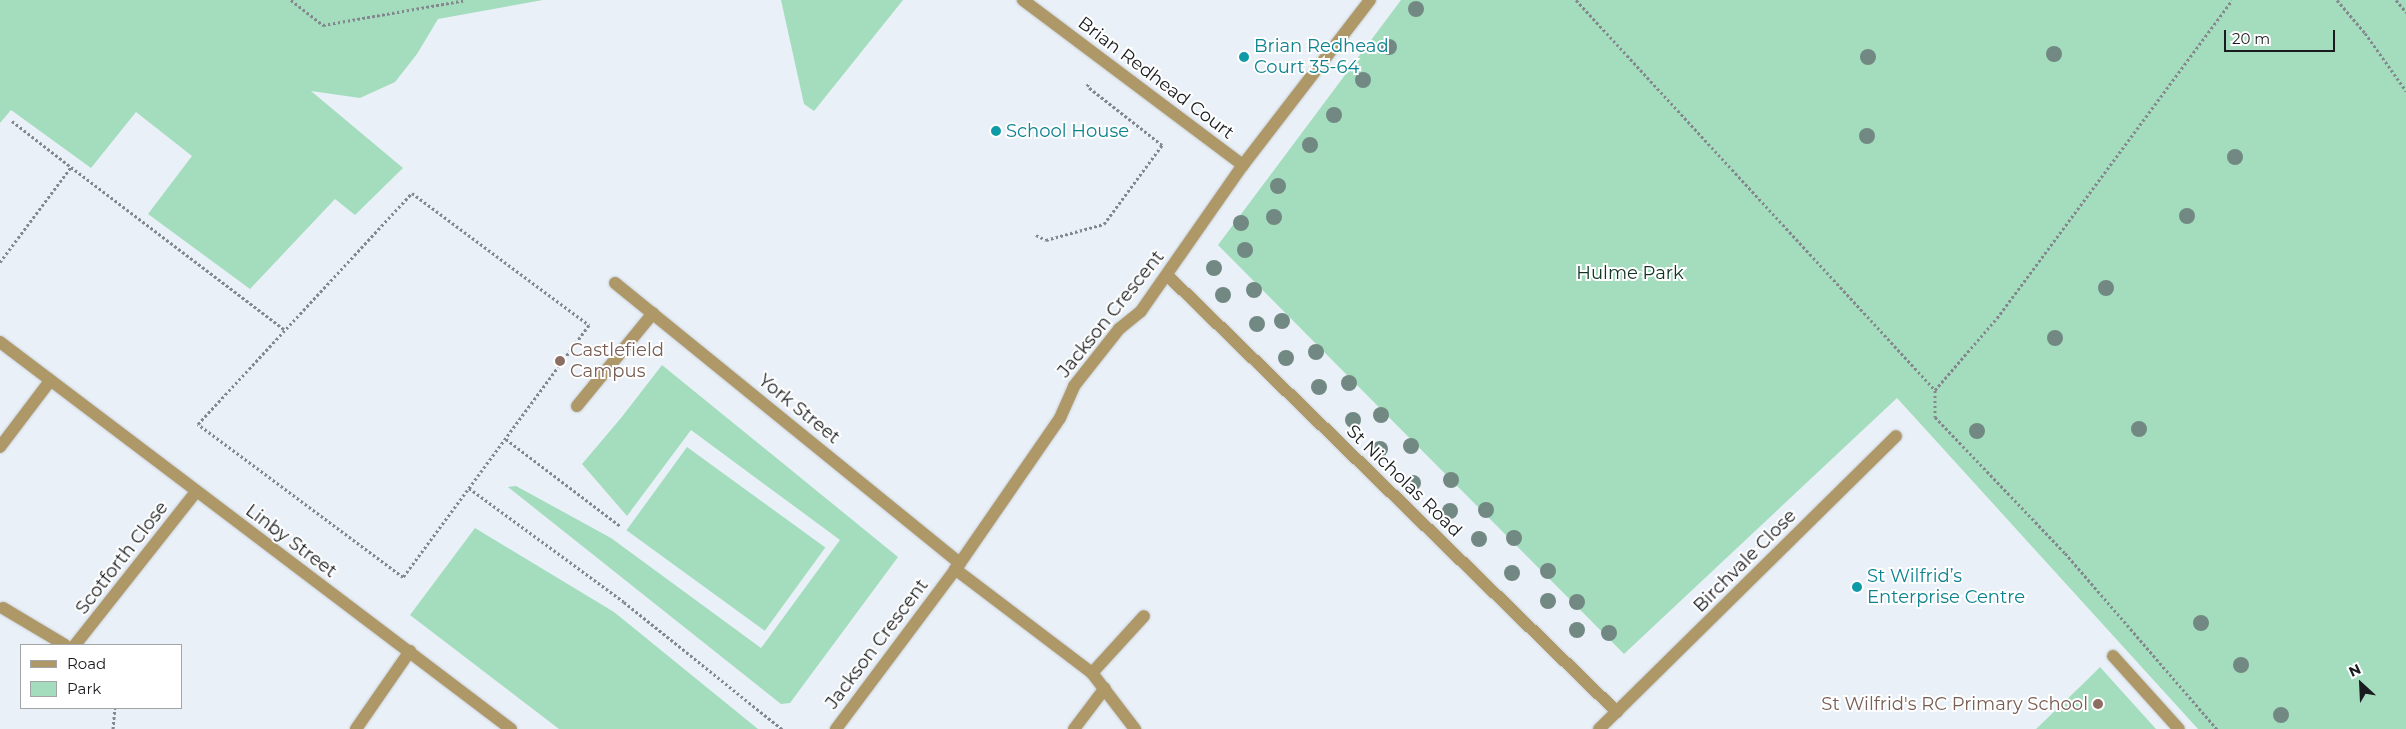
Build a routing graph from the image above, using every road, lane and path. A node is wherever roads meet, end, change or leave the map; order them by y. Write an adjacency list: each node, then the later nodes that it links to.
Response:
1 (291, 0): 2 (path)
2 (466, 0)
3 (1024, 0): 10 (street, Brian Redhead Court)
4 (1370, 0): 13 (street, Jackson Crescent)
5 (1576, 0): 23 (path)
6 (2232, 0): 23 (path)
7 (2338, 0): 11 (path)
8 (2396, 0): 9 (path)
9 (2406, 12)
10 (1106, 62): 13 (street, Brian Redhead Court); 15 (path)
11 (2406, 91)
12 (12, 122): 14 (path)
13 (1244, 165): 17 (street, Jackson Crescent)
14 (71, 167): 16 (path); 20 (path)
15 (1036, 235)
16 (0, 262)
17 (1167, 275): 31 (street, Jackson Crescent); 41 (street, St Nicholas Road)
18 (615, 283): 19 (street, York Street)
19 (653, 312): 24 (street); 31 (street, York Street)
20 (284, 330): 26 (path); 28 (path)
21 (0, 342): 22 (street, Linby Street)
22 (50, 381): 27 (street); 29 (street, Linby Street)
23 (1935, 390): 51 (path)
24 (577, 406)
25 (1896, 436): 41 (street, Birchvale Close)
26 (506, 439): 28 (path); 30 (path)
27 (0, 447)
28 (469, 488): 45 (path)
29 (196, 492): 35 (street, Scotforth Close); 36 (street, Linby Street)
30 (620, 526)
31 (957, 566): 38 (street, York Street); 46 (street, Jackson Crescent)
32 (3, 608): 34 (street)
33 (1144, 616): 38 (street)
34 (63, 644)
35 (76, 644)
36 (410, 651): 43 (street); 44 (street, Linby Street)
37 (2113, 656): 50 (street)
38 (1092, 673): 39 (street, York Street)
39 (1105, 688): 47 (street); 48 (street, York Street)
40 (115, 709): 42 (path)
41 (1617, 712): 49 (street, Birchvale Close)
42 (113, 729)
43 (356, 729)
44 (511, 729)
45 (782, 729)
46 (836, 729)
47 (1074, 729)
48 (1135, 729)
49 (1599, 729)
50 (2179, 729)
51 (2217, 729)

